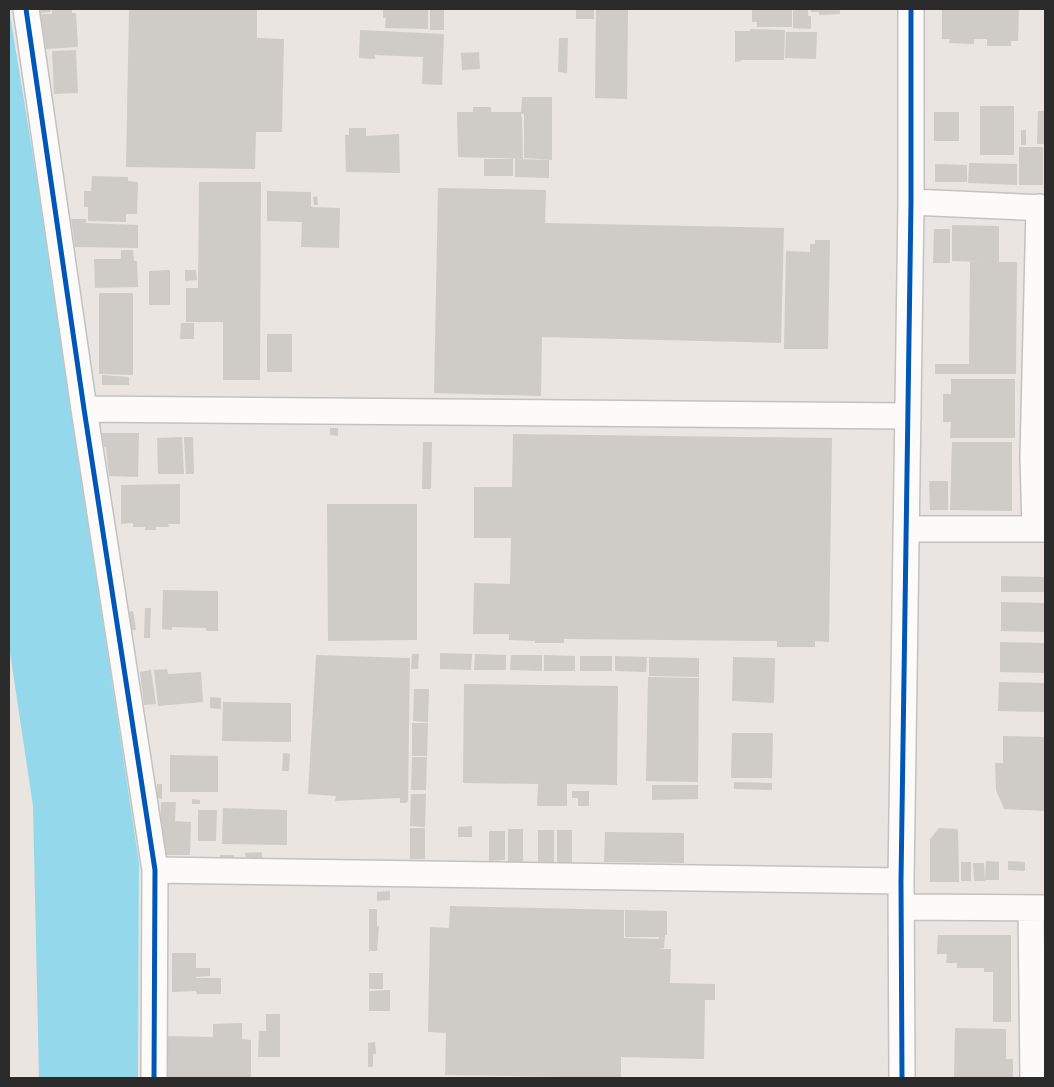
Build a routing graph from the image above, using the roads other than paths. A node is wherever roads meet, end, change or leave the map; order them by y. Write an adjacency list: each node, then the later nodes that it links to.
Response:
1 (26, 9): 5 (street)
2 (911, 9): 3 (street)
3 (911, 202): 4 (street); 6 (street)
4 (1042, 207): 8 (street)
5 (84, 409): 6 (street); 9 (street)
6 (908, 416): 7 (street)
7 (906, 529): 8 (street); 10 (street)
8 (1040, 529)
9 (155, 870): 10 (street); 13 (street)
10 (901, 881): 11 (street)
11 (902, 907): 12 (street); 14 (street)
12 (1038, 908): 15 (street)
13 (154, 1078)
14 (902, 1078)
15 (1032, 1078)

